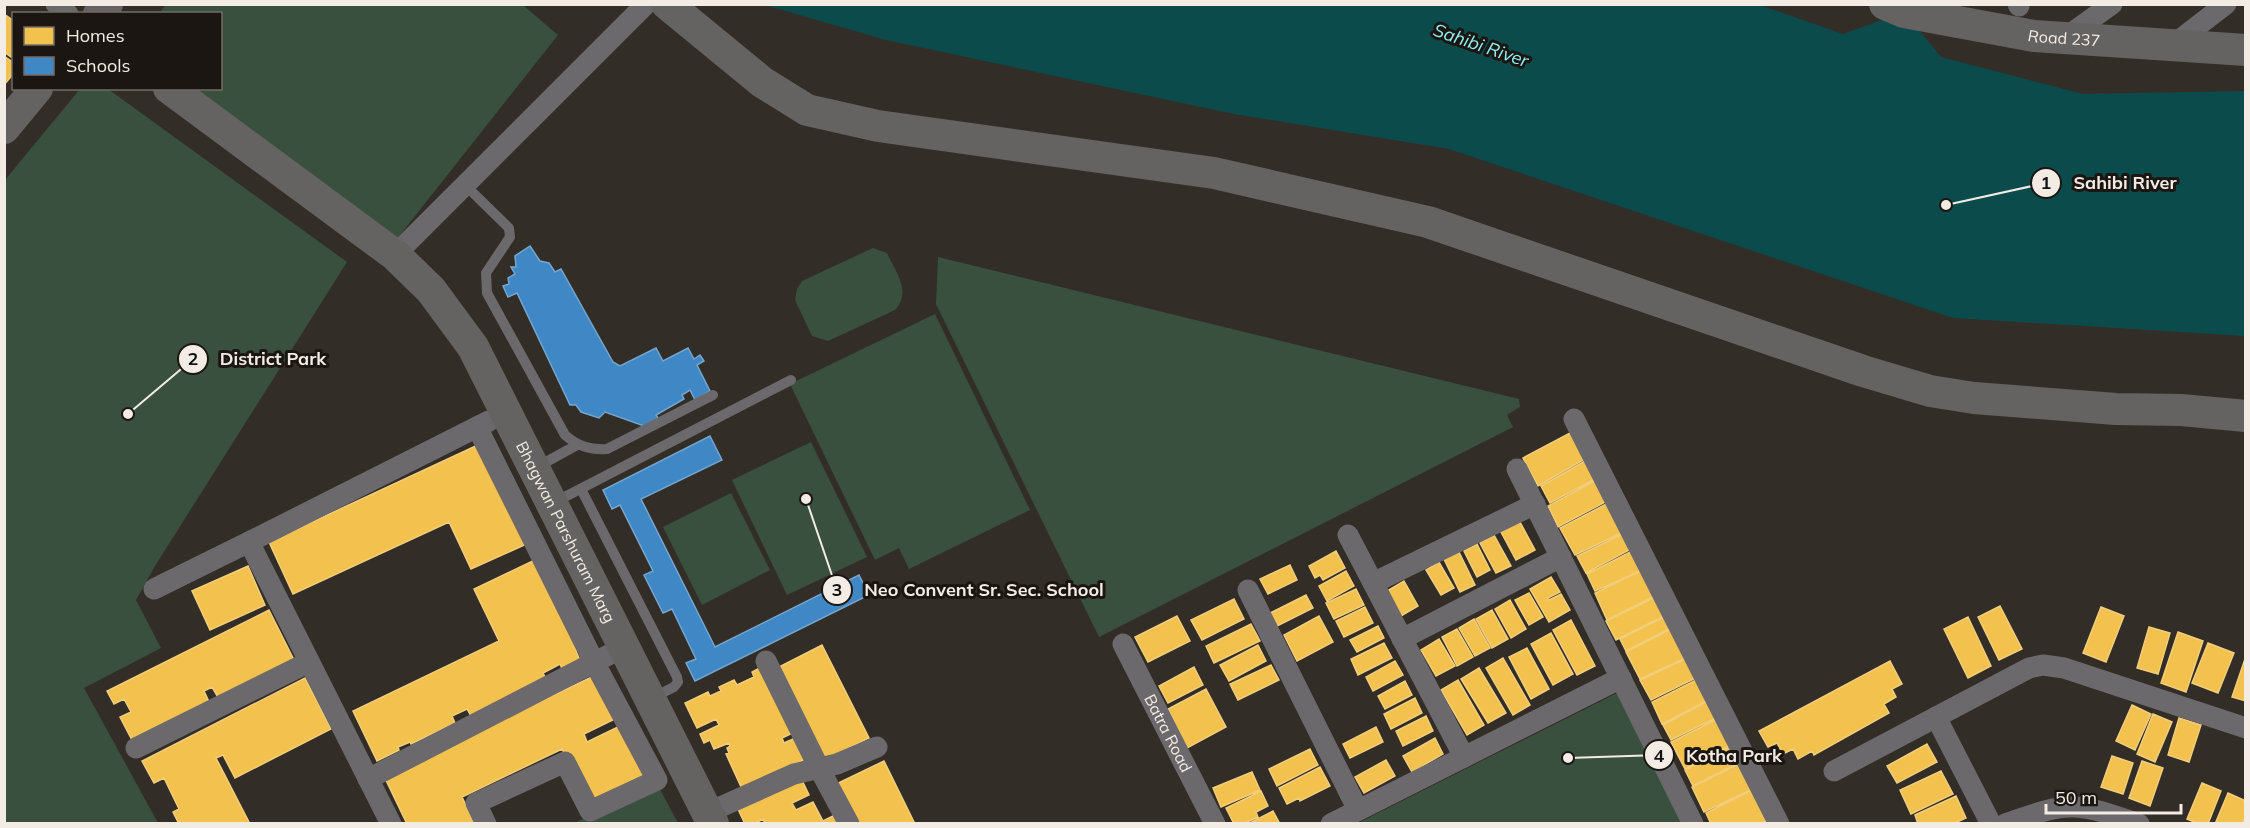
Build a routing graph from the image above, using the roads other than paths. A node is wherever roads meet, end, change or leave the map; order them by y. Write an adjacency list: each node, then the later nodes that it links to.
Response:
1 (646, 4): 12 (street)
2 (667, 4): 17 (street)
3 (2112, 4): 6 (street)
4 (2226, 4): 7 (street)
5 (1901, 7): 6 (street, Road 237)
6 (2065, 38): 7 (street, Road 237)
7 (2174, 45): 8 (street, Road 237)
8 (2246, 50)
9 (35, 90): 11 (street)
10 (172, 90): 13 (street, Bhagwan Parshuram Marg)
11 (4, 128)
12 (465, 184): 13 (street); 20 (lane)
13 (396, 255): 16 (street, Bhagwan Parshuram Marg)
14 (791, 380): 23 (lane)
15 (713, 395): 20 (lane)
16 (507, 412): 19 (street); 21 (street, Bhagwan Parshuram Marg)
17 (2246, 416)
18 (1574, 419): 57 (street)
19 (477, 427): 27 (street); 37 (street)
20 (577, 445): 21 (lane)
21 (535, 469): 24 (street, Bhagwan Parshuram Marg)
22 (1517, 469): 25 (street)
23 (580, 489): 24 (lane); 39 (lane)
24 (552, 503): 34 (street, Bhagwan Parshuram Marg)
25 (1535, 504): 28 (street); 29 (street)
26 (1348, 535): 29 (street)
27 (249, 542): 30 (street); 36 (street)
28 (1561, 557): 32 (street); 38 (street)
29 (1373, 583): 32 (street)
30 (154, 590)
31 (1248, 590): 49 (street)
32 (1402, 639): 44 (street)
33 (1123, 644): 54 (street, Batra Road)
34 (624, 647): 37 (street); 39 (street, Bhagwan Parshuram Marg)
35 (766, 661): 45 (street)
36 (309, 662): 43 (street); 48 (street)
37 (594, 662): 47 (street); 48 (street)
38 (1621, 678): 44 (street); 56 (street)
39 (650, 699): 47 (street, Bhagwan Parshuram Marg)
40 (1936, 717): 41 (street); 46 (street); 58 (street)
41 (2246, 728)
42 (877, 747): 45 (street)
43 (136, 748)
44 (1464, 757): 49 (street)
45 (819, 768): 50 (street); 53 (street)
46 (1834, 771)
47 (670, 773): 50 (street, Bhagwan Parshuram Marg); 52 (street)
48 (368, 779): 51 (street)
49 (1358, 810): 55 (street)
50 (710, 818)
51 (391, 824)
52 (486, 824)
53 (849, 824)
54 (1215, 824)
55 (1331, 824)
56 (1694, 824)
57 (1779, 824)
58 (1991, 824)
59 (2005, 824): 60 (street)
60 (2139, 824)

